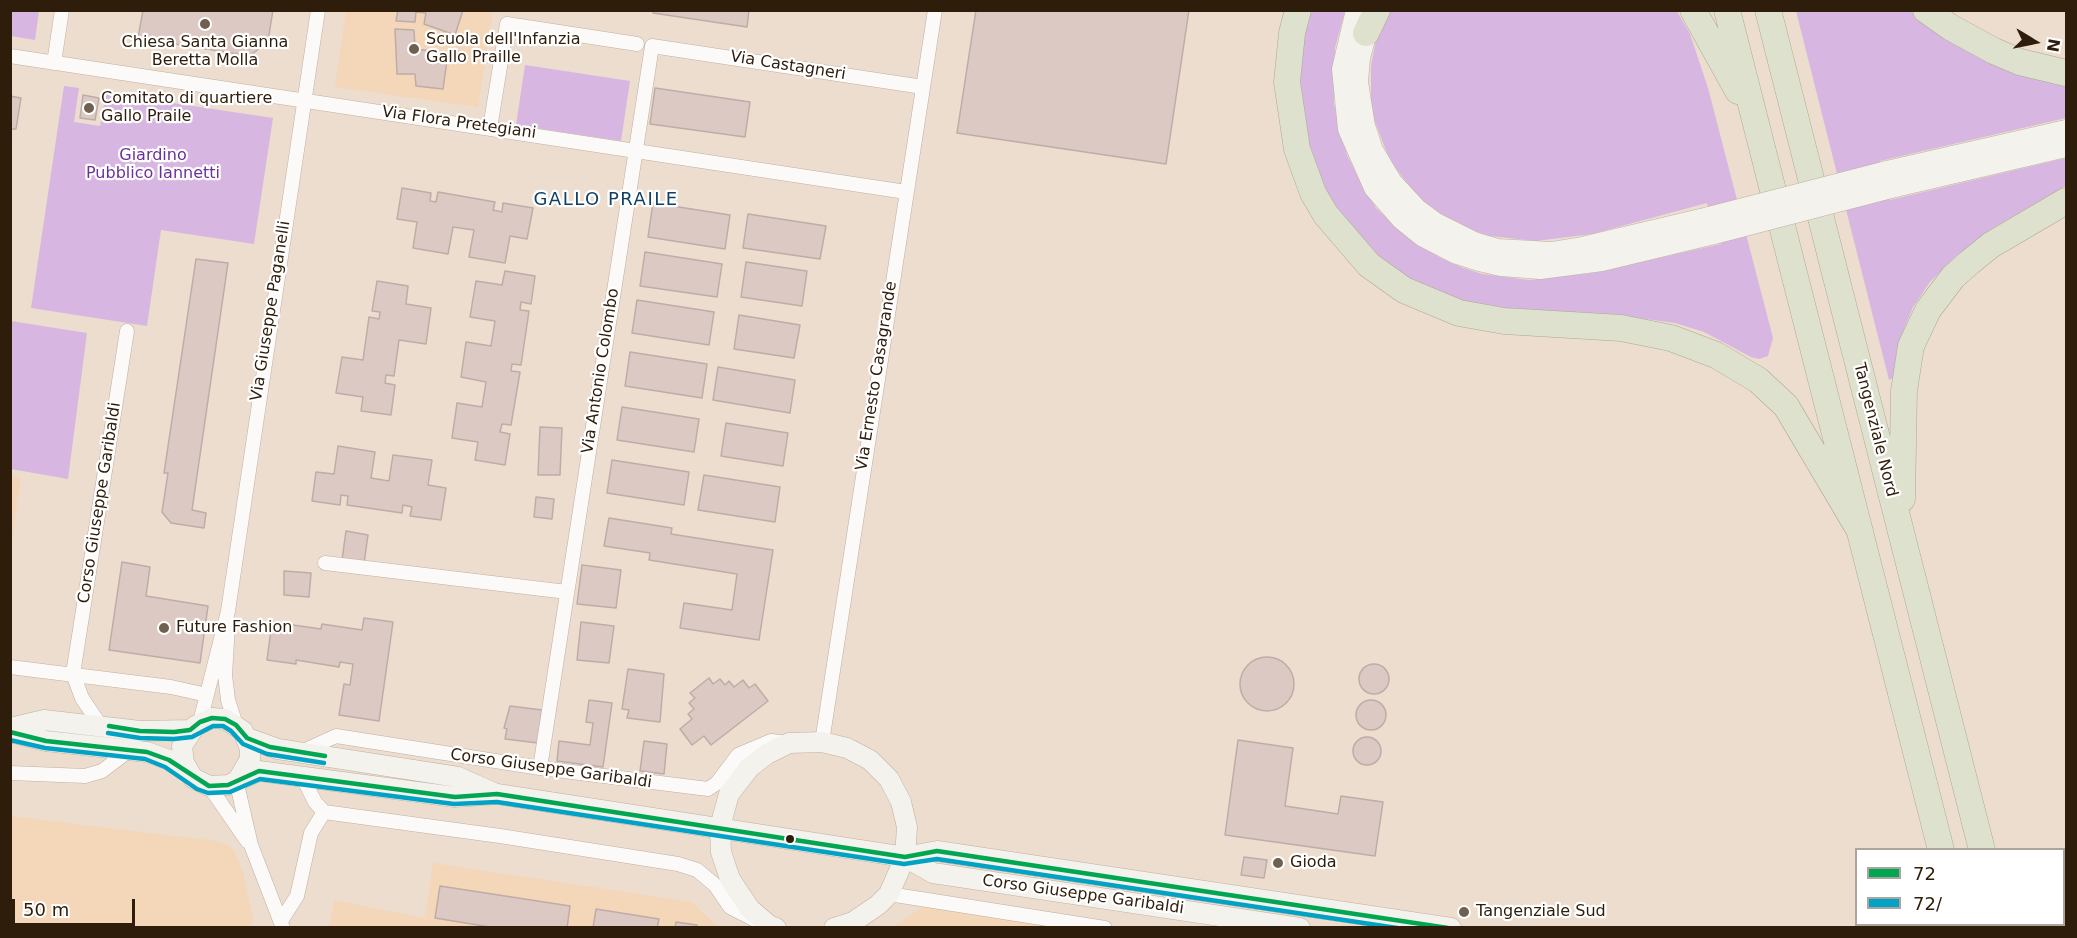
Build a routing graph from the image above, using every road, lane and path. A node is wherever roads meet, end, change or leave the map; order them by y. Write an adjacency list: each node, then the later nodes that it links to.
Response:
1 (62, 10): 13 (street)
2 (318, 10): 16 (street, Via Giuseppe Paganelli)
3 (935, 10): 15 (street, Via Ernesto Casagrande)
4 (1298, 10): 27 (highway)
5 (1693, 10): 17 (highway)
6 (1727, 10): 17 (highway)
7 (1768, 10): 26 (highway, Tangenziale Nord)
8 (1926, 10): 14 (highway)
9 (1368, 16): 22 (street, bridge)
10 (637, 44): 18 (street)
11 (652, 46): 15 (street, Via Castagneri); 21 (street, Via Antonio Colombo)
12 (10, 56): 13 (street, Via Flora Pretegiani)
13 (54, 63): 16 (street, Via Flora Pretegiani)
14 (2067, 73)
15 (923, 87): 23 (street, Via Ernesto Casagrande)
16 (303, 100): 18 (street, Via Flora Pretegiani); 30 (street, Via Giuseppe Paganelli)
17 (1753, 116): 27 (highway)
18 (490, 128): 21 (street, Via Flora Pretegiani)
19 (2067, 130): 22 (street)
20 (2067, 147): 22 (street)
21 (636, 150): 23 (street, Via Flora Pretegiani); 29 (street, Via Antonio Colombo)
22 (1889, 180)
23 (906, 192): 38 (street, Via Ernesto Casagrande)
24 (2067, 201): 26 (highway)
25 (127, 332): 32 (street, Corso Giuseppe Garibaldi)
26 (1901, 530): 53 (highway, Tangenziale Nord)
27 (1860, 531): 52 (highway)
28 (325, 563): 29 (street)
29 (567, 592): 42 (street, Via Antonio Colombo)
30 (228, 611): 33 (street, Via Giuseppe Paganelli); 37 (street, Via Giuseppe Paganelli)
31 (10, 667): 32 (street)
32 (73, 675): 33 (street); 34 (street)
33 (207, 695): 35 (street, Via Giuseppe Paganelli)
34 (100, 725): 35 (street, Corso Giuseppe Garibaldi); 36 (street, Corso Giuseppe Garibaldi)
35 (195, 726): 37 (street, Corso Giuseppe Garibaldi); 43 (street)
36 (10, 730): 40 (street, Corso Giuseppe Garibaldi)
37 (242, 731): 41 (street, Corso Giuseppe Garibaldi); 46 (street)
38 (822, 742): 39 (street, Corso Giuseppe Garibaldi); 54 (street, Corso Giuseppe Garibaldi)
39 (789, 743): 42 (street, Corso Giuseppe Garibaldi); 50 (street, Corso Giuseppe Garibaldi)
40 (131, 750): 43 (street, Corso Giuseppe Garibaldi); 44 (street)
41 (299, 753): 42 (street, Corso Giuseppe Garibaldi); 48 (street, Corso Giuseppe Garibaldi)
42 (540, 768)
43 (187, 771): 47 (street, Corso Giuseppe Garibaldi)
44 (10, 773)
45 (302, 776): 46 (street, Corso Giuseppe Garibaldi); 48 (street, Corso Giuseppe Garibaldi); 49 (street)
46 (238, 779): 47 (street, Corso Giuseppe Garibaldi); 51 (street)
47 (209, 786): 51 (street)
48 (497, 794): 50 (street, Corso Giuseppe Garibaldi)
49 (324, 812): 56 (street); 57 (street, Corso Giuseppe Garibaldi)
50 (720, 827): 54 (street, Corso Giuseppe Garibaldi); 57 (street, Corso Giuseppe Garibaldi)
51 (250, 845): 56 (street)
52 (1941, 848)
53 (1982, 848)
54 (905, 857): 55 (street, Corso Giuseppe Garibaldi); 60 (street, Corso Giuseppe Garibaldi); 61 (street, Corso Giuseppe Garibaldi)
55 (889, 894): 58 (street, Corso Giuseppe Garibaldi); 59 (street, Corso Giuseppe Garibaldi)
56 (282, 924)
57 (773, 927)
58 (834, 927)
59 (1105, 927)
60 (1300, 927)
61 (1451, 927)

